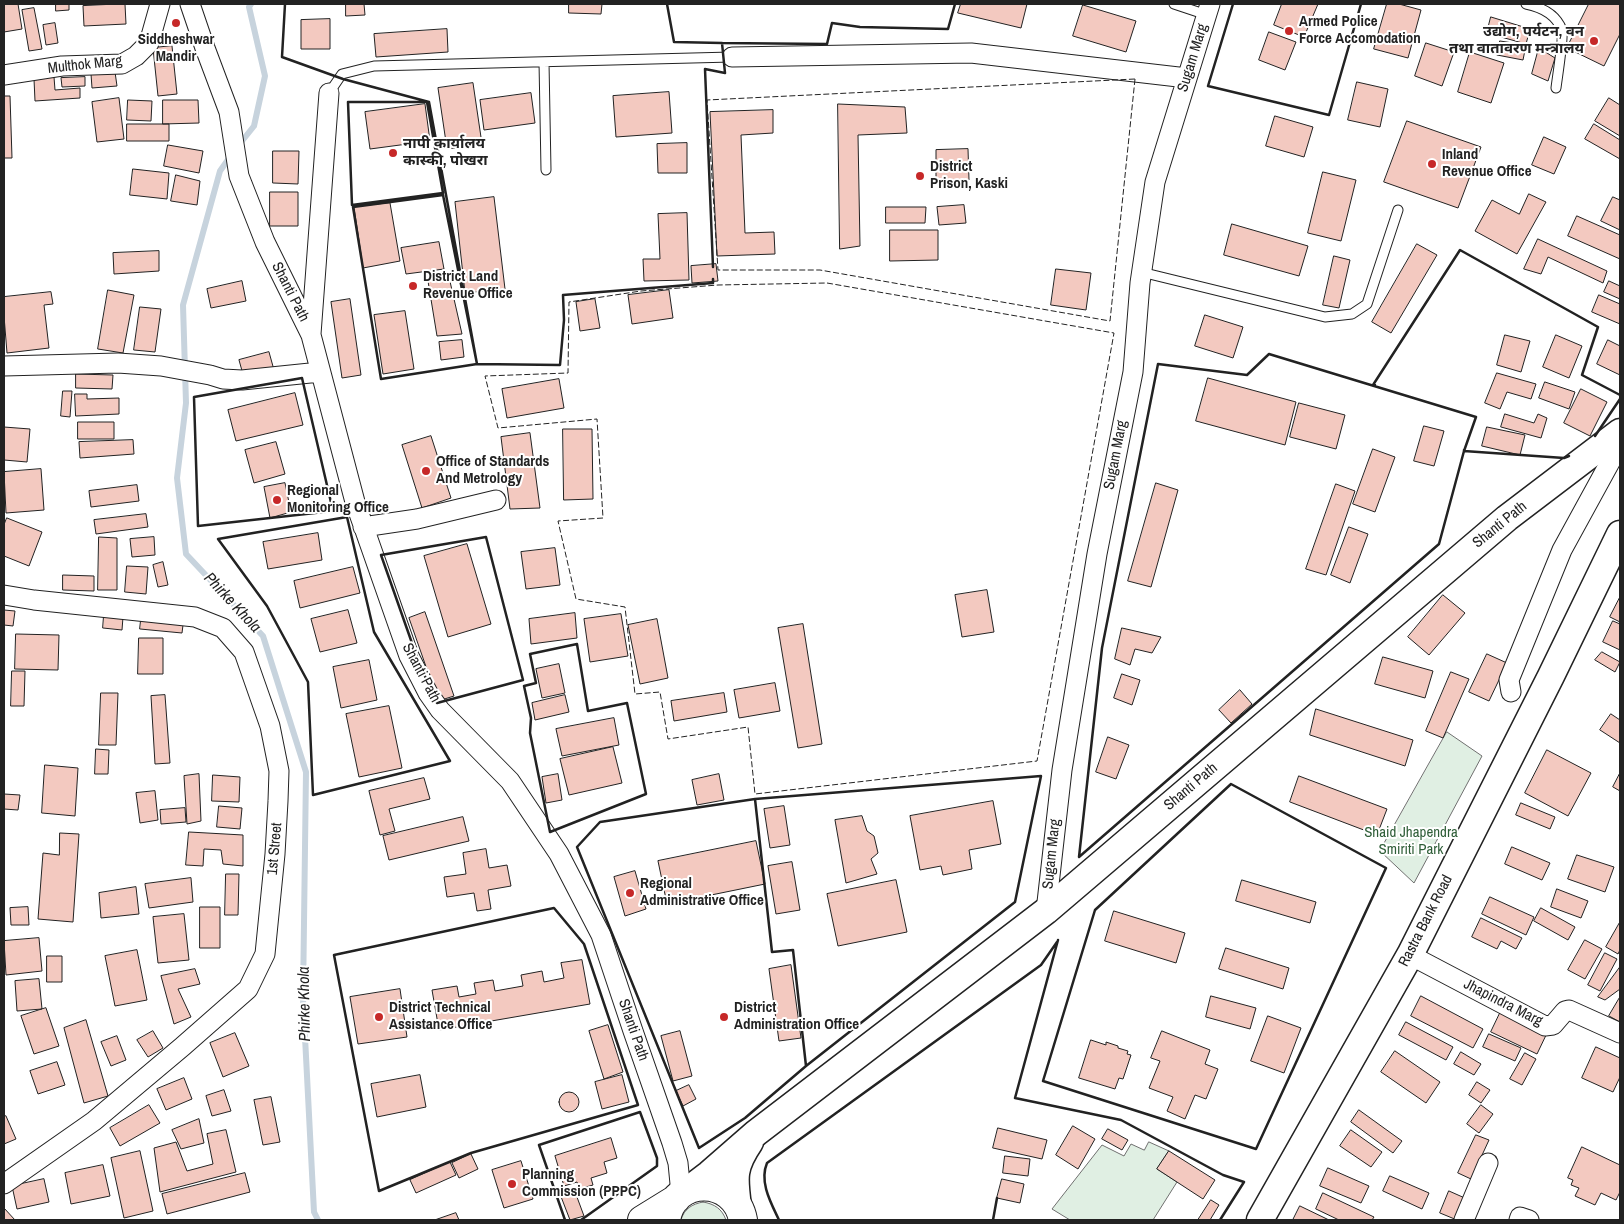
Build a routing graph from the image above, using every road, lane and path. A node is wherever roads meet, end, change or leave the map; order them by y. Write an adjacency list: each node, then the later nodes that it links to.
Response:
1 (160, 4): 8 (street, Multhok Marg)
2 (190, 4): 15 (street, Shanti Path)
3 (1174, 4): 5 (lane)
4 (1526, 4): 10 (lane)
5 (1209, 9): 9 (street, Sugam Marg)
6 (732, 57): 7 (lane); 9 (street)
7 (544, 62): 11 (lane); 12 (lane)
8 (4, 75)
9 (1187, 78): 14 (street, Sugam Marg)
10 (1556, 88)
11 (329, 93): 15 (street)
12 (546, 170)
13 (1398, 210): 14 (lane)
14 (1141, 272): 25 (street, Sugam Marg)
15 (311, 335): 17 (street, Shanti Path)
16 (4, 366): 17 (street)
17 (320, 372): 21 (street, Shanti Path)
18 (1620, 432): 25 (main road, Shanti Path)
19 (1620, 444): 24 (street)
20 (496, 500): 21 (street)
21 (363, 527): 31 (street, Shanti Path)
22 (1620, 534): 26 (main road, Rastra Bank Road)
23 (4, 595): 30 (street, 1st Street)
24 (1511, 692)
25 (1046, 911): 28 (main road, Shanti Path)
26 (1410, 955): 27 (street, Jhapindra Marg); 34 (main road, Rastra Bank Road)
27 (1620, 1033)
28 (756, 1133): 31 (main road, Shanti Path); 32 (main road, Shanti Path)
29 (1488, 1163): 35 (street)
30 (4, 1184)
31 (678, 1201): 32 (main road); 33 (main road)
32 (742, 1216)
33 (642, 1220)
34 (1260, 1220)
35 (1464, 1220)
36 (1519, 1220): 37 (street)
37 (1529, 1220)

